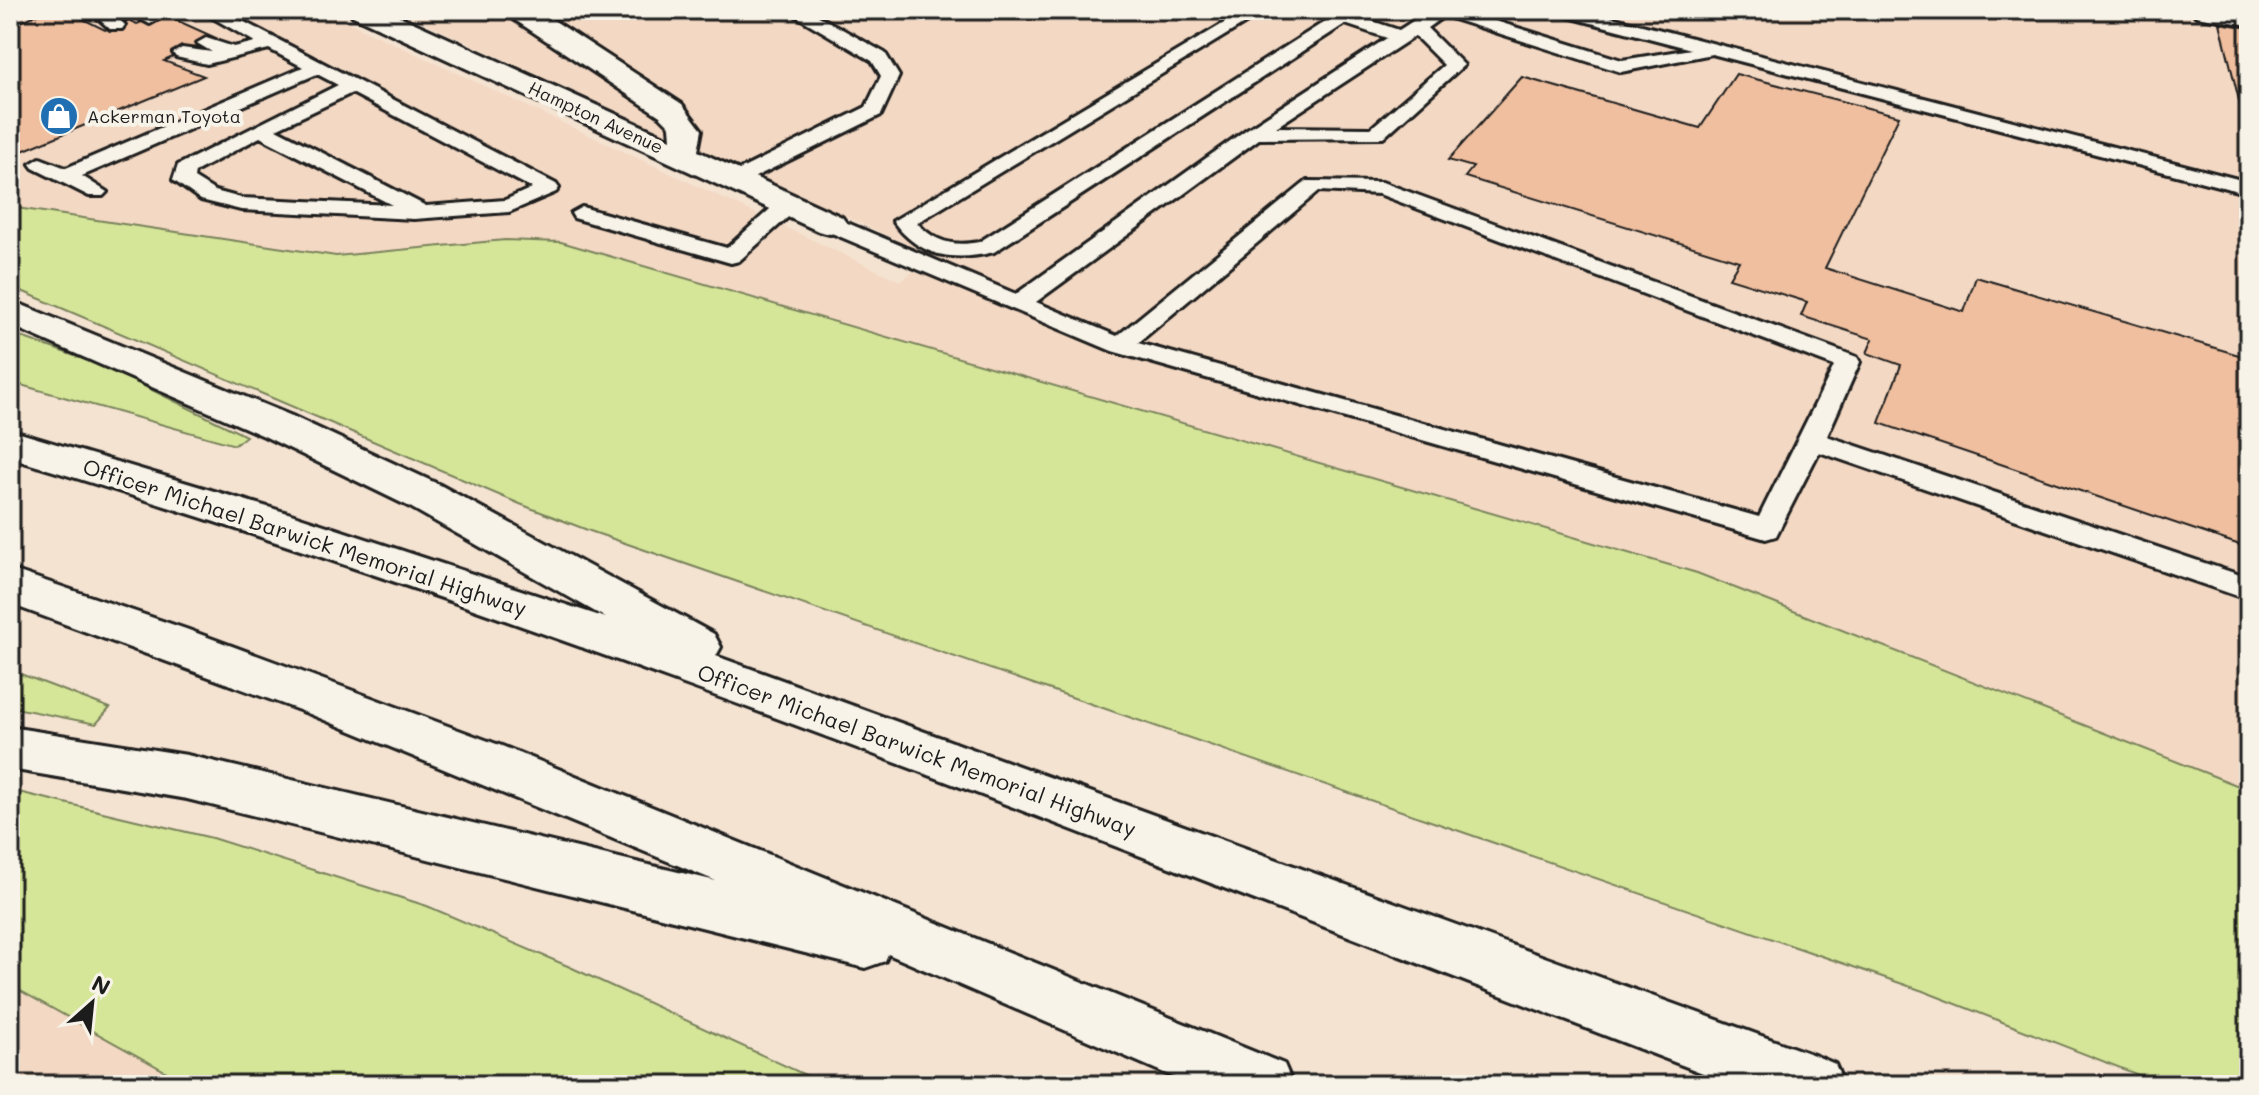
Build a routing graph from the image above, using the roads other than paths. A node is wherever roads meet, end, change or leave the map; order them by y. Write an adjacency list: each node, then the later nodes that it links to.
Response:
1 (18, 10): 13 (lane)
2 (98, 10): 17 (lane)
3 (132, 10): 16 (lane)
4 (208, 10): 20 (lane)
5 (363, 10): 28 (main road, Hampton Avenue)
6 (519, 10): 28 (main road)
7 (795, 10): 31 (lane)
8 (1258, 10): 14 (lane)
9 (1321, 10): 14 (lane)
10 (1442, 10): 18 (lane); 21 (lane)
11 (1563, 10): 21 (lane)
12 (2206, 10): 15 (main road)
13 (10, 14)
14 (1349, 14): 18 (lane)
15 (2249, 17)
16 (150, 19)
17 (116, 25)
18 (1409, 32): 27 (lane); 27 (lane)
19 (206, 43): 23 (lane)
20 (270, 43): 23 (lane); 24 (lane)
21 (1716, 50): 32 (lane)
22 (182, 53): 23 (lane)
23 (233, 53)
24 (316, 68): 25 (lane); 30 (lane)
25 (352, 86): 26 (lane); 35 (lane)
26 (260, 129): 35 (lane); 35 (lane)
27 (1254, 133): 38 (lane)
28 (680, 156): 31 (main road, Hampton Avenue)
29 (40, 164): 30 (lane)
30 (66, 175): 33 (lane)
31 (734, 180): 34 (main road, Hampton Avenue)
32 (2249, 188)
33 (96, 192)
34 (788, 205): 36 (lane); 37 (main road, Hampton Avenue)
35 (423, 213)
36 (582, 213)
37 (830, 224): 38 (lane)
38 (1019, 303): 40 (lane)
39 (10, 311): 45 (main road)
40 (1120, 346): 41 (lane); 41 (lane)
41 (1812, 440): 44 (lane)
42 (10, 444): 45 (main road, Officer Michael Barwick Memorial Highway)
43 (10, 586): 47 (main road)
44 (2249, 589)
45 (815, 711): 49 (main road, Officer Michael Barwick Memorial Highway)
46 (10, 748): 47 (main road)
47 (996, 973): 48 (main road)
48 (1263, 1085)
49 (1814, 1085)

